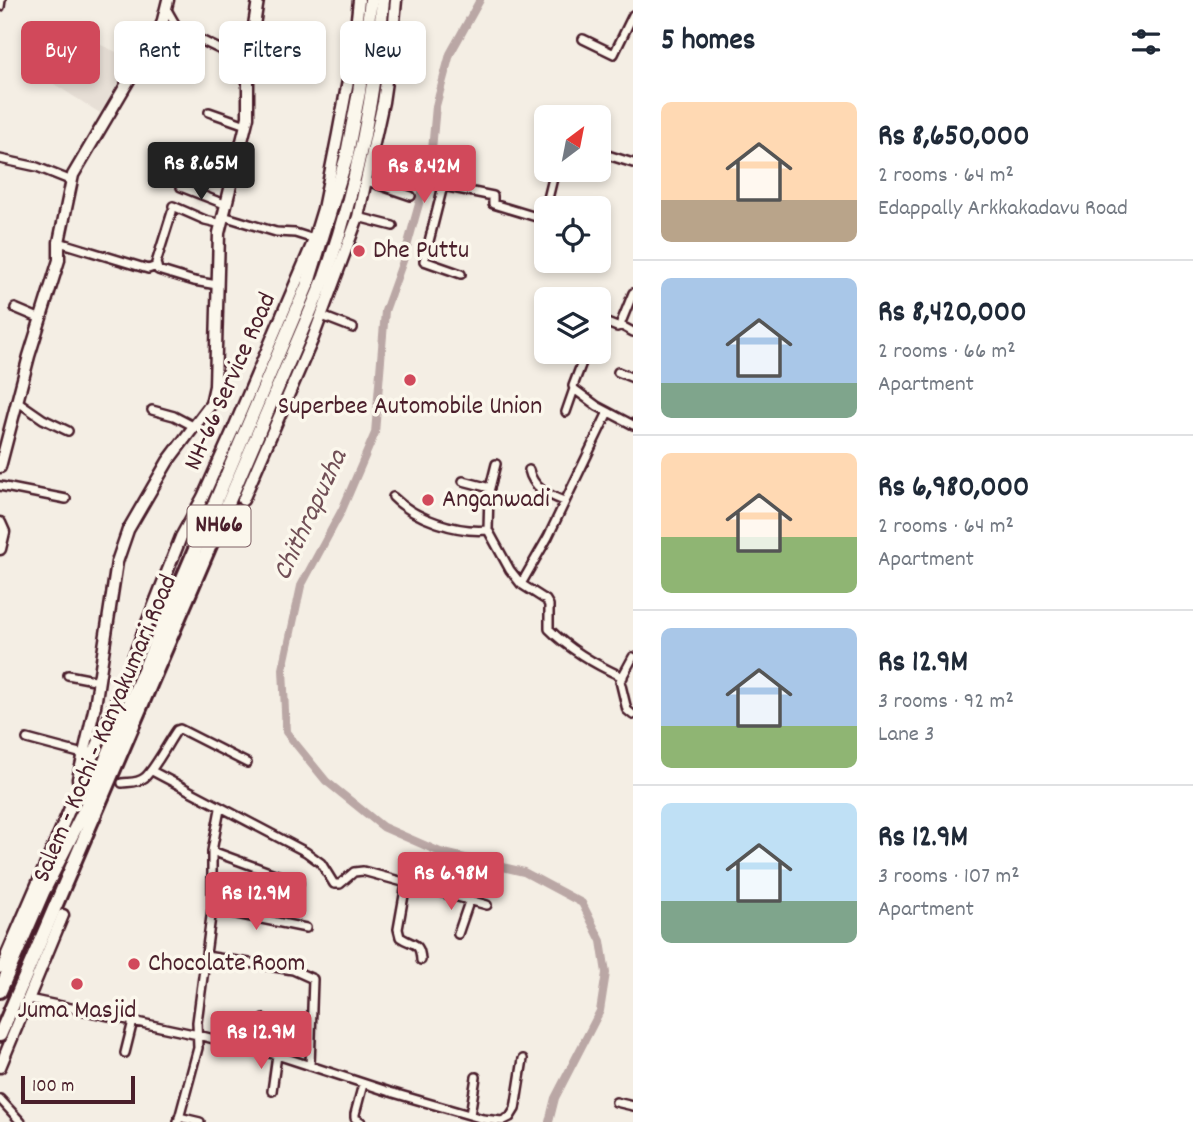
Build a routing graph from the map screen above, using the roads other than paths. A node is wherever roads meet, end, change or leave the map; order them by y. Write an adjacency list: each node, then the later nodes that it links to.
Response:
1 (1, 0): 8 (street)
2 (258, 0): 10 (street)
3 (359, 0): 14 (street, NH-66 Service Road)
4 (371, 0): 14 (highway, Salem - Kochi - Kanyakumari Road / NH66)
5 (383, 0): 43 (highway, Salem - Kochi - Kanyakumari Road / NH66)
6 (396, 0): 21 (street)
7 (167, 4): 12 (street); 20 (street)
8 (0, 7)
9 (633, 15): 11 (street)
10 (255, 21)
11 (583, 39)
12 (219, 49)
13 (248, 84): 16 (street)
14 (352, 91): 29 (street, NH-66 Service Road); 43 (highway, Salem - Kochi - Kanyakumari Road / NH66)
15 (209, 112): 16 (street)
16 (246, 125): 25 (street)
17 (611, 156): 19 (street)
18 (0, 159): 20 (street)
19 (633, 163)
20 (72, 181): 30 (street)
21 (367, 181): 24 (street); 26 (street)
22 (552, 182): 32 (street)
23 (181, 187): 25 (street)
24 (411, 196)
25 (227, 205): 27 (street)
26 (358, 217): 28 (street); 36 (street)
27 (223, 220): 29 (street); 31 (street); 33 (street)
28 (393, 226)
29 (314, 239): 78 (street, NH-66 Service Road)
30 (59, 242): 31 (street); 37 (street)
31 (157, 266): 33 (street)
32 (461, 274)
33 (217, 285): 52 (street)
34 (633, 293): 39 (street)
35 (15, 308): 37 (street)
36 (322, 316): 40 (street); 61 (street)
37 (41, 319): 47 (street)
38 (611, 325): 39 (street)
39 (620, 325): 41 (street)
40 (353, 328)
41 (633, 332)
42 (581, 364): 46 (street)
43 (280, 368): 61 (highway, Salem - Kochi - Kanyakumari Road / NH66); 89 (highway, Salem - Kochi - Kanyakumari Road / NH66)
44 (618, 372): 45 (street)
45 (633, 378)
46 (574, 389): 49 (street); 50 (street)
47 (17, 401): 53 (street); 55 (street)
48 (152, 410): 52 (street)
49 (566, 412)
50 (608, 412): 51 (street); 63 (street)
51 (633, 425)
52 (195, 427): 71 (street)
53 (68, 431)
54 (496, 464): 59 (street)
55 (0, 467)
56 (529, 470): 63 (street)
57 (463, 481): 59 (street)
58 (0, 486): 62 (street)
59 (490, 488): 65 (street)
60 (393, 497): 65 (street)
61 (238, 498): 86 (highway, Salem - Kochi - Kanyakumari Road / NH66)
62 (66, 499)
63 (564, 502): 67 (street)
64 (0, 523): 66 (street)
65 (488, 530): 67 (street)
66 (0, 549)
67 (522, 584): 70 (street)
68 (633, 657): 70 (street)
69 (68, 675): 71 (street)
70 (623, 677): 72 (street)
71 (99, 681): 74 (street)
72 (633, 715)
73 (27, 739): 74 (street)
74 (83, 754): 78 (street)
75 (247, 763): 76 (street)
76 (152, 771): 77 (street); 79 (street)
77 (122, 783)
78 (72, 803): 89 (street)
79 (220, 809): 80 (street); 82 (street)
80 (212, 851): 81 (street); 85 (street)
81 (299, 883)
82 (406, 884): 83 (street); 91 (street)
83 (470, 899): 84 (street); 88 (street)
84 (487, 905)
85 (212, 909): 87 (street); 90 (street)
86 (58, 913): 94 (street); 97 (highway, Salem - Kochi - Kanyakumari Road / NH66)
87 (306, 928)
88 (458, 934)
89 (11, 956): 92 (street); 93 (highway, Salem - Kochi - Kanyakumari Road / NH66)
90 (206, 956): 98 (street); 103 (street)
91 (421, 960)
92 (0, 969)
93 (0, 991)
94 (29, 999): 96 (street); 104 (street)
95 (264, 1019): 99 (street)
96 (133, 1021): 98 (street); 100 (street)
97 (0, 1035)
98 (198, 1035): 99 (street); 112 (street)
99 (262, 1052): 101 (street)
100 (125, 1054)
101 (277, 1055): 103 (street); 107 (street)
102 (523, 1059): 111 (street)
103 (310, 1066): 106 (street)
104 (0, 1067)
105 (476, 1077): 111 (street)
106 (363, 1084): 111 (street); 115 (street)
107 (272, 1091)
108 (0, 1099): 113 (street)
109 (616, 1101): 110 (street)
110 (633, 1106)
111 (470, 1115)
112 (178, 1120): 114 (street)
113 (21, 1122)
114 (200, 1122)
115 (361, 1122)

